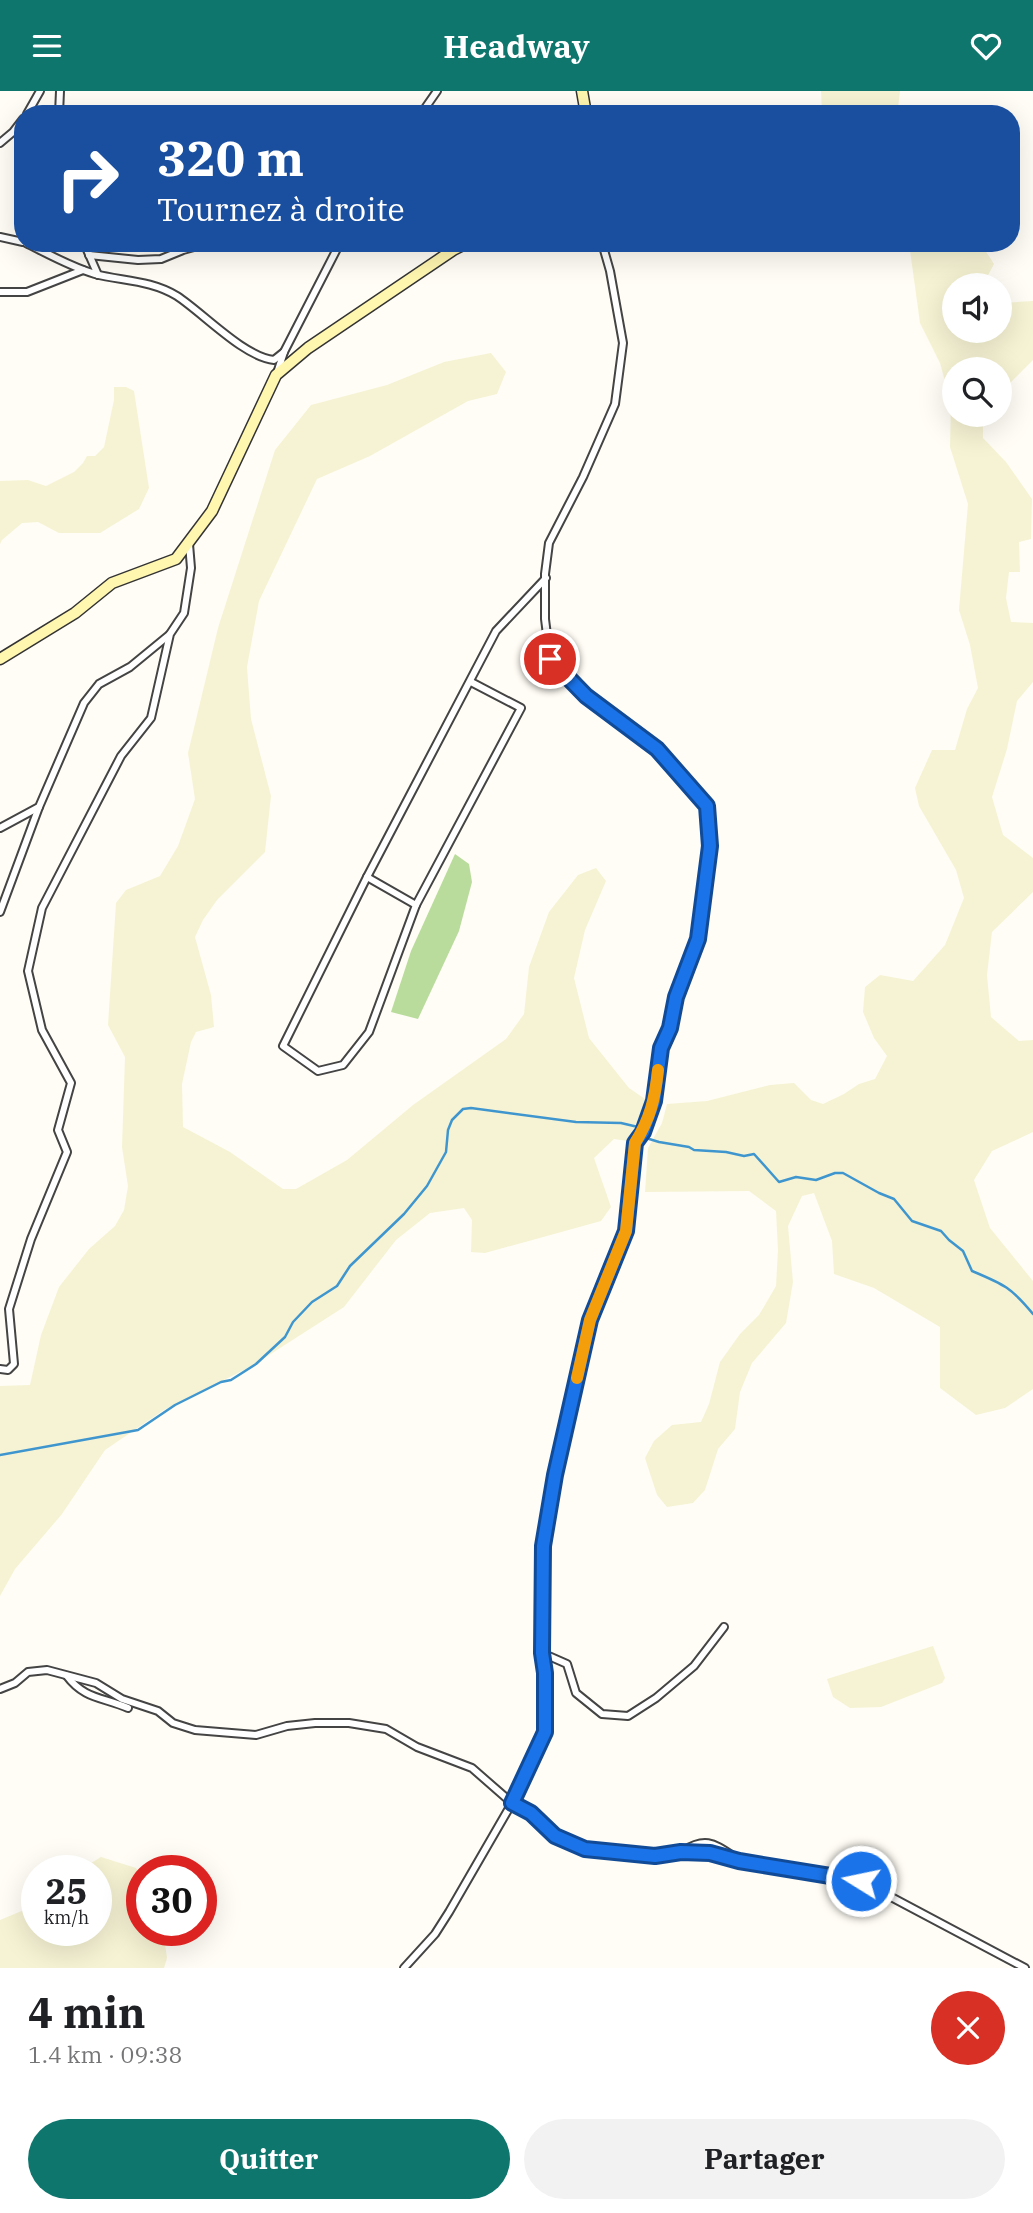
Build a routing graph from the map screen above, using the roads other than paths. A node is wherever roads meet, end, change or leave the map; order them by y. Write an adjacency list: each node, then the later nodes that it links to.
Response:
1 (14, 131): 2 (street)
2 (0, 143)
3 (45, 252): 9 (street)
4 (179, 252): 8 (street)
5 (335, 252): 12 (street)
6 (450, 252): 13 (street)
7 (605, 252): 15 (street)
8 (89, 254): 10 (street)
9 (83, 270): 10 (street); 11 (street)
10 (98, 275): 12 (street)
11 (0, 292)
12 (284, 352): 13 (street)
13 (276, 375): 14 (street)
14 (189, 542): 16 (street); 17 (street)
15 (546, 579): 18 (street); 26 (street)
16 (170, 634): 19 (street); 24 (street)
17 (0, 659)
18 (471, 682): 21 (street); 22 (street)
19 (39, 807): 20 (street); 23 (street)
20 (0, 828)
21 (367, 877): 22 (street); 22 (street)
22 (416, 905)
23 (0, 912)
24 (0, 1370)
25 (724, 1627): 26 (street)
26 (542, 1653): 30 (street)
27 (66, 1674): 28 (street); 29 (street); 30 (street)
28 (0, 1689)
29 (128, 1708)
30 (512, 1803): 31 (street); 34 (street)
31 (426, 1944): 32 (street); 33 (street)
32 (404, 1968)
33 (411, 1968)
34 (1025, 1968)

